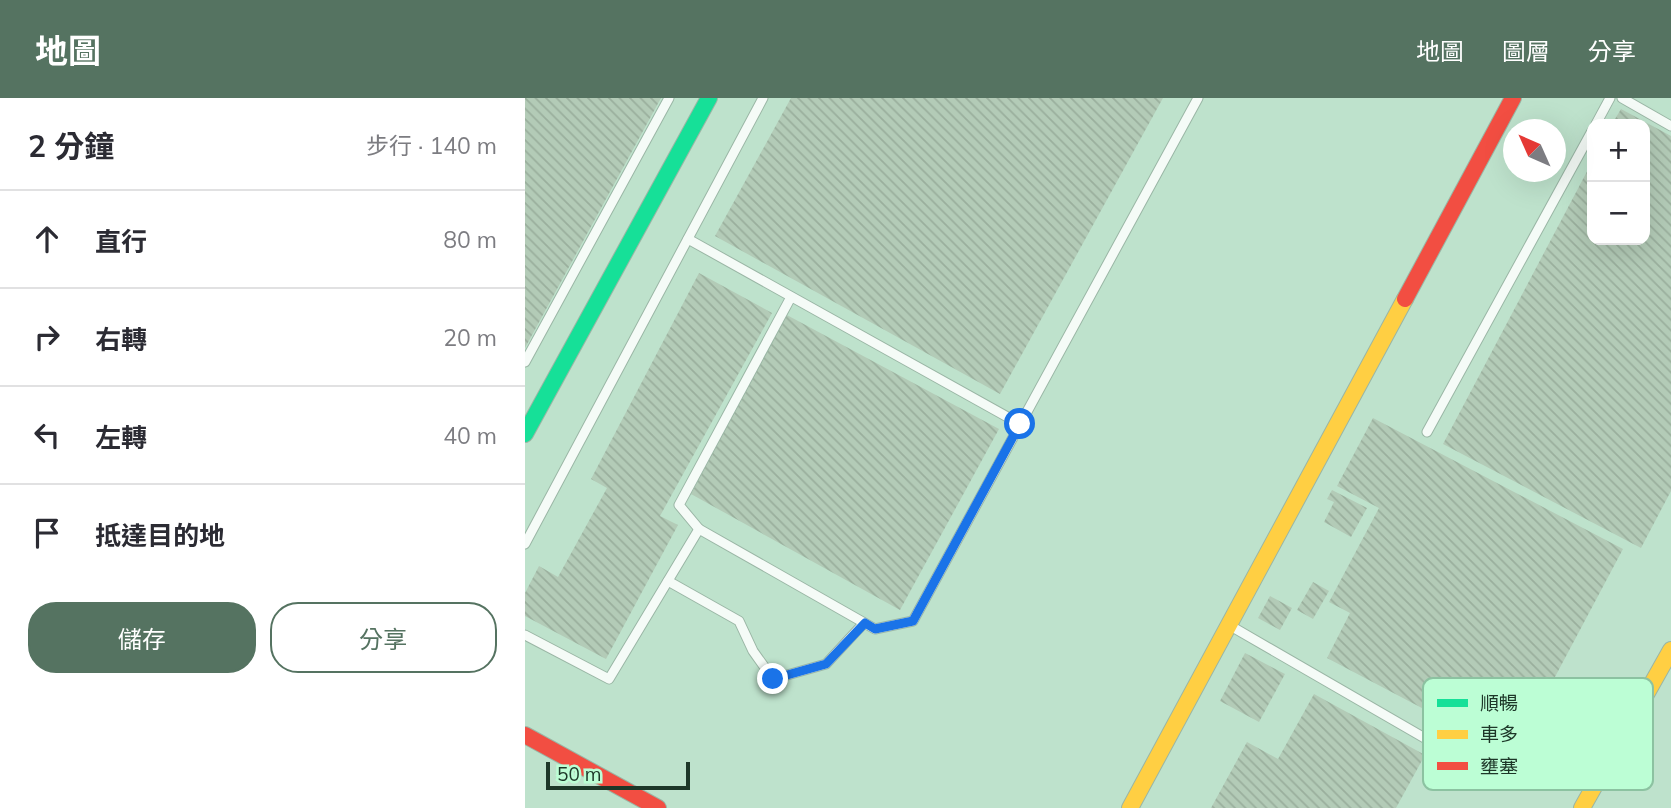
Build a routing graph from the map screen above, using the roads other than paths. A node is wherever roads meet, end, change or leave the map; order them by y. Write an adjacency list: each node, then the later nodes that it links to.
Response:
1 (669, 98): 13 (lane)
2 (709, 98): 16 (street)
3 (763, 98): 11 (lane)
4 (1198, 98): 14 (lane)
5 (1513, 98): 21 (street)
6 (1610, 98): 8 (lane)
7 (1622, 98): 9 (lane)
8 (1599, 119)
9 (1671, 126)
10 (1587, 140): 15 (lane)
11 (688, 239): 12 (lane); 18 (lane)
12 (791, 297): 14 (lane); 17 (lane)
13 (525, 362)
14 (1020, 424): 20 (lane)
15 (1427, 432)
16 (525, 434)
17 (699, 529): 19 (lane); 20 (lane)
18 (525, 544)
19 (668, 581): 20 (lane); 22 (lane)
20 (865, 623)
21 (1228, 624): 26 (lane); 29 (street)
22 (525, 635)
23 (1671, 650): 24 (street)
24 (1653, 682)
25 (525, 735): 28 (street)
26 (1423, 737)
27 (1592, 790): 30 (street)
28 (658, 808)
29 (1130, 808)
30 (1582, 808)

